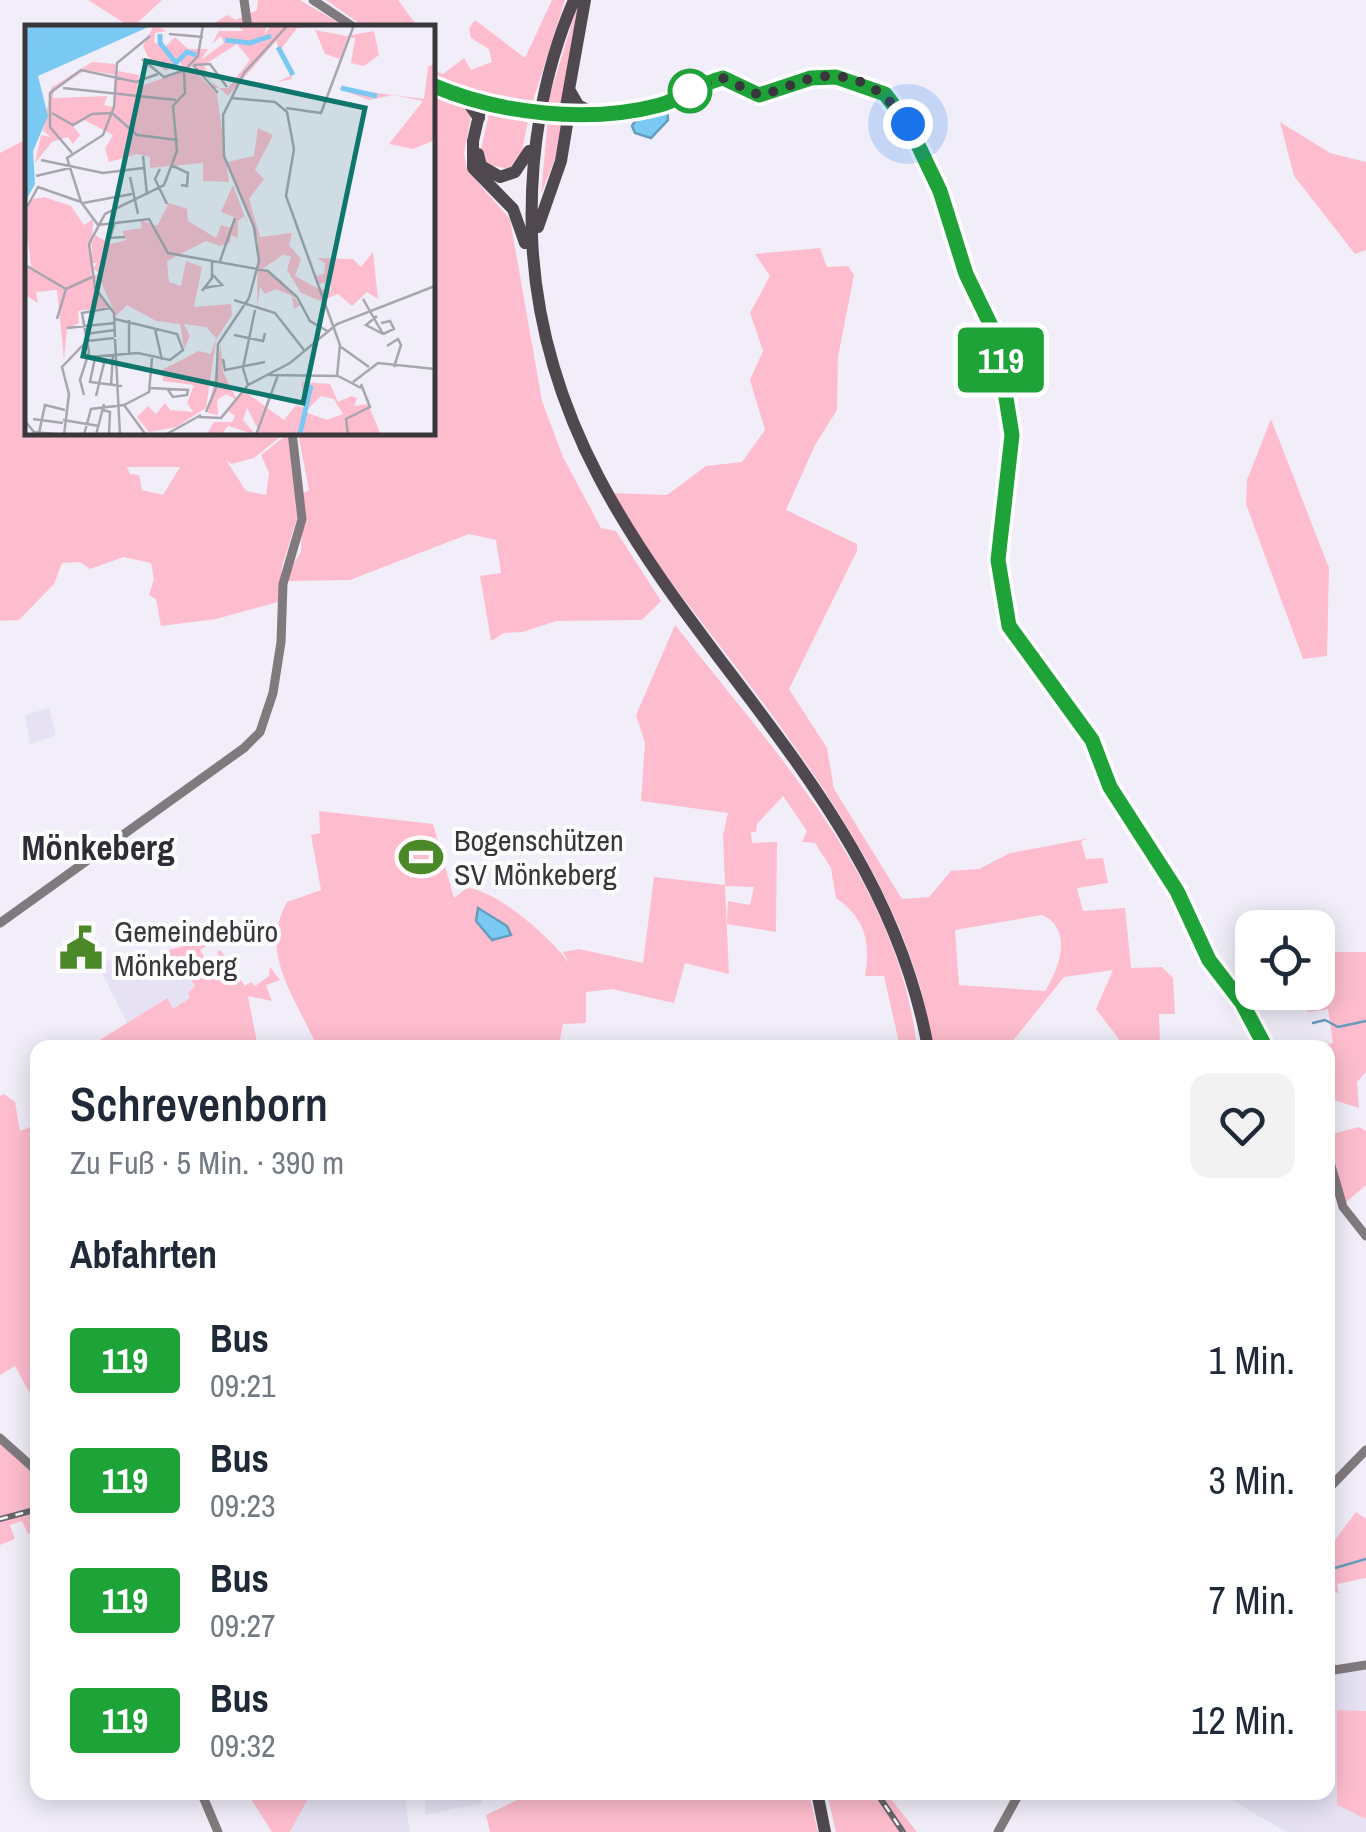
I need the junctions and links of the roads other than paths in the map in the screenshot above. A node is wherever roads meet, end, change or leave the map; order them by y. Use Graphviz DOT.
graph roads {
  1 [pos="244,0"];
  2 [pos="313,0"];
  3 [pos="571,0"];
  4 [pos="584,0"];
  5 [pos="248,25"];
  6 [pos="350,25"];
  7 [pos="435,86"];
  8 [pos="570,88"];
  9 [pos="464,97"];
  10 [pos="485,102"];
  11 [pos="562,112"];
  12 [pos="592,112"];
  13 [pos="478,118"];
  14 [pos="529,151"];
  15 [pos="529,249"];
  16 [pos="292,435"];
  17 [pos="689,625"];
  18 [pos="0,923"];
  19 [pos="918,1040"];
  20 [pos="926,1040"];
  21 [pos="1262,1040"];
  22 [pos="1335,1179"];
  23 [pos="1366,1236"];
  24 [pos="0,1438"];
  25 [pos="1366,1450"];
  26 [pos="30,1466"];
  27 [pos="1335,1482"];
  28 [pos="1366,1664"];
  29 [pos="1335,1670"];
  30 [pos="204,1800"];
  31 [pos="819,1800"];
  32 [pos="826,1800"];
  33 [pos="1016,1800"];
  34 [pos="218,1832"];
  35 [pos="825,1832"];
  36 [pos="833,1832"];
  37 [pos="998,1832"];
  1 -- 5 [label="street"];
  2 -- 6 [label="street"];
  3 -- 14 [label="highway"];
  3 -- 15 [label="highway"];
  4 -- 8 [label="highway"];
  7 -- 9 [label="street"];
  8 -- 11 [label="highway"];
  8 -- 12 [label="highway"];
  9 -- 10 [label="street"];
  9 -- 13 [label="highway"];
  10 -- 11 [label="street"];
  10 -- 13 [label="highway"];
  10 -- 14 [label="highway"];
  11 -- 12 [label="street"];
  11 -- 15 [label="highway"];
  12 -- 21 [label="street"];
  13 -- 15 [label="highway"];
  14 -- 15 [label="highway"];
  15 -- 17 [label="highway"];
  16 -- 18 [label="street"];
  17 -- 19 [label="highway"];
  17 -- 20 [label="highway"];
  22 -- 23 [label="street"];
  24 -- 26 [label="street"];
  25 -- 27 [label="street"];
  28 -- 29 [label="street"];
  30 -- 34 [label="street"];
  31 -- 35 [label="highway"];
  32 -- 36 [label="highway"];
  33 -- 37 [label="street"];
}
